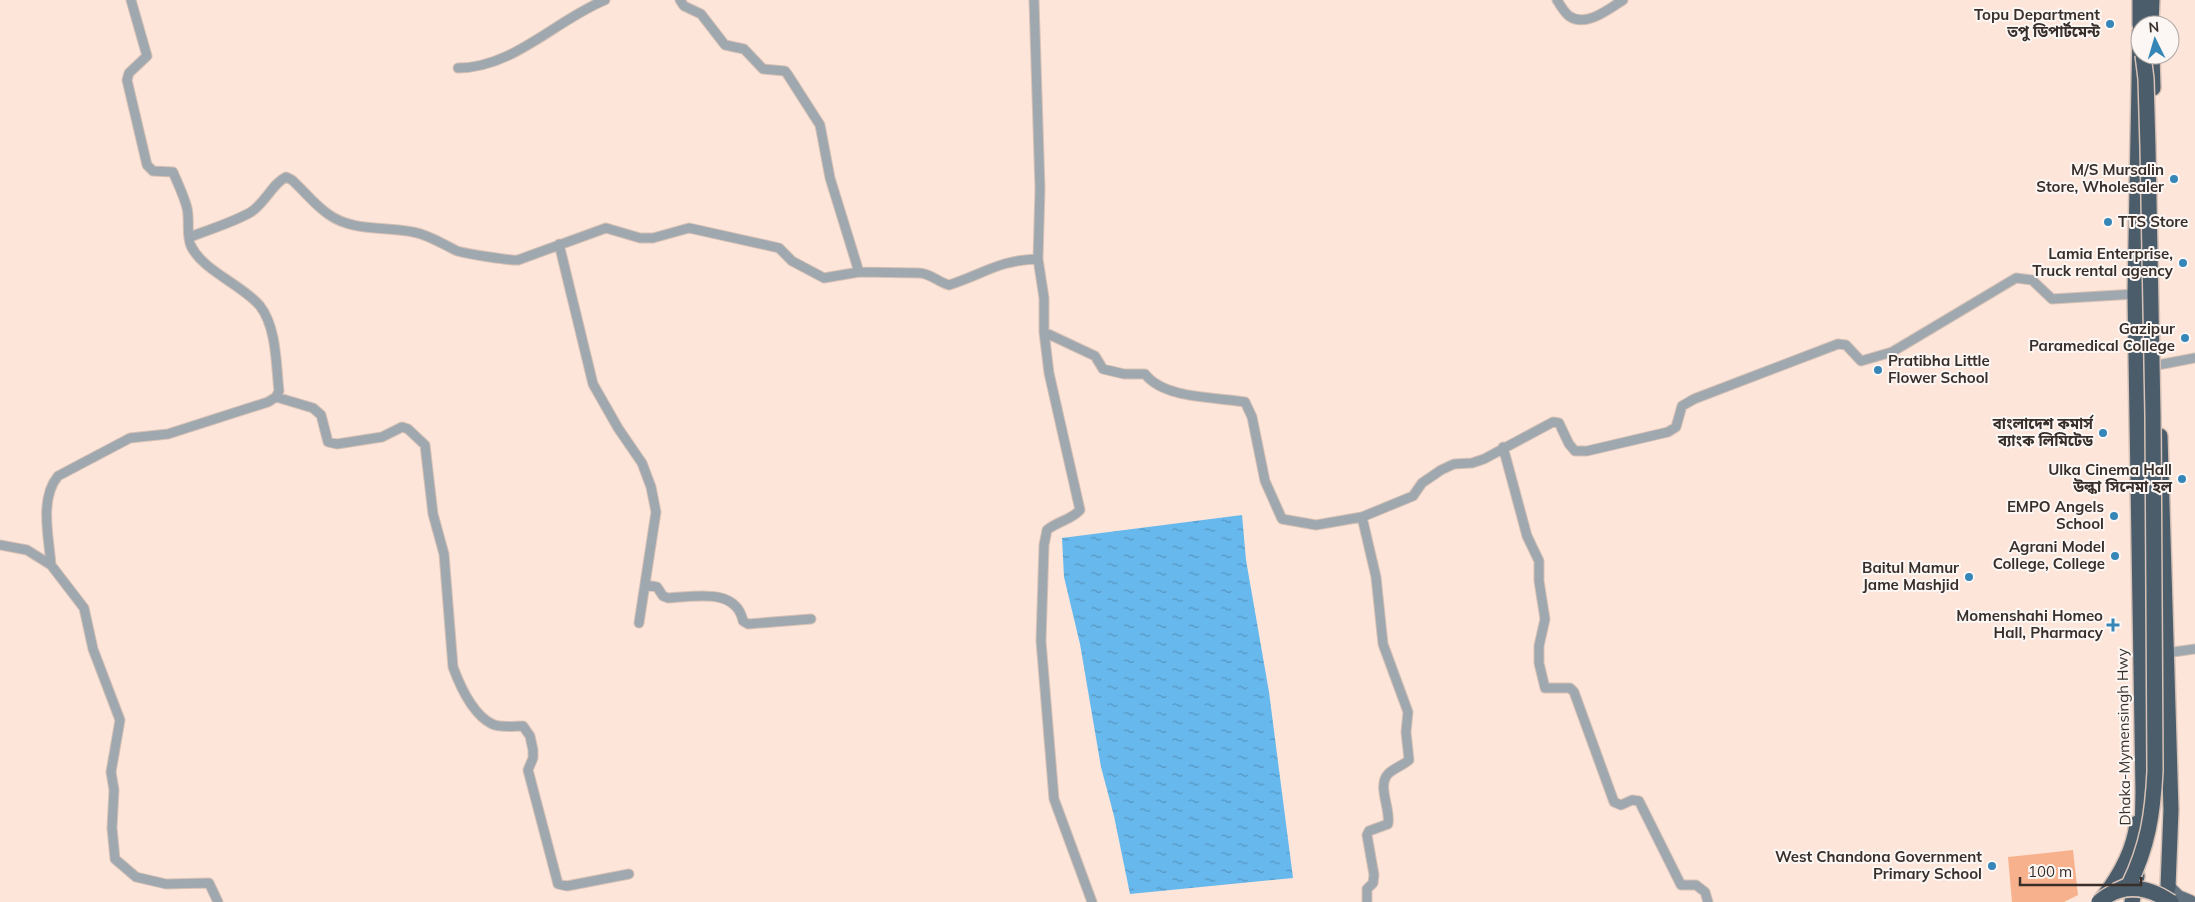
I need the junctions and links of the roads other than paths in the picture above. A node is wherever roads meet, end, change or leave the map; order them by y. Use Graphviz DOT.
graph roads {
  1 [pos="131,0"];
  2 [pos="605,0"];
  3 [pos="680,0"];
  4 [pos="1034,0"];
  5 [pos="1556,0"];
  6 [pos="1623,0"];
  7 [pos="2140,0"];
  8 [pos="2152,0"];
  9 [pos="2140,15"];
  10 [pos="2151,15"];
  11 [pos="2140,65"];
  12 [pos="2144,65"];
  13 [pos="2152,65"];
  14 [pos="458,68"];
  15 [pos="190,237"];
  16 [pos="559,244"];
  17 [pos="1038,259"];
  18 [pos="859,272"];
  19 [pos="2135,294"];
  20 [pos="1044,332"];
  21 [pos="2195,358"];
  22 [pos="2158,365"];
  23 [pos="276,397"];
  24 [pos="1503,447"];
  25 [pos="1362,517"];
  26 [pos="0,545"];
  27 [pos="51,565"];
  28 [pos="646,585"];
  29 [pos="812,619"];
  30 [pos="639,623"];
  31 [pos="2195,649"];
  32 [pos="2166,652"];
  33 [pos="2143,792"];
  34 [pos="629,874"];
  35 [pos="2116,890"];
  36 [pos="2170,894"];
  37 [pos="218,902"];
  38 [pos="1092,902"];
  39 [pos="1367,902"];
  40 [pos="1708,902"];
  41 [pos="2099,902"];
  42 [pos="2132,902"];
  43 [pos="2165,902"];
  44 [pos="2190,902"];
  1 -- 15 [label="street"];
  2 -- 14 [label="street"];
  3 -- 18 [label="street"];
  4 -- 17 [label="street"];
  5 -- 6 [label="street"];
  7 -- 9 [label="highway"];
  8 -- 10 [label="highway"];
  11 -- 19 [label="highway, Dhaka-Mymensingh Hwy"];
  12 -- 35 [label="highway, bridge"];
  13 -- 22 [label="highway"];
  15 -- 16 [label="street"];
  15 -- 23 [label="street"];
  16 -- 18 [label="street"];
  16 -- 28 [label="street"];
  17 -- 18 [label="street"];
  17 -- 20 [label="street"];
  19 -- 24 [label="street"];
  19 -- 33 [label="highway, Dhaka-Mymensingh Hwy"];
  20 -- 25 [label="street"];
  20 -- 38 [label="street"];
  21 -- 22 [label="street"];
  22 -- 32 [label="highway"];
  23 -- 27 [label="street"];
  23 -- 34 [label="street"];
  24 -- 25 [label="street"];
  24 -- 40 [label="street"];
  25 -- 39 [label="street"];
  26 -- 27 [label="street"];
  27 -- 37 [label="street"];
  28 -- 29 [label="street"];
  28 -- 30 [label="street"];
  31 -- 32 [label="street"];
  32 -- 36 [label="highway"];
  33 -- 41 [label="highway"];
  33 -- 42 [label="highway, Dhaka-Mymensingh Hwy"];
  35 -- 36 [label="highway, bridge"];
  35 -- 41 [label="highway, bridge"];
  36 -- 43 [label="highway"];
  36 -- 44 [label="main road"];
}
